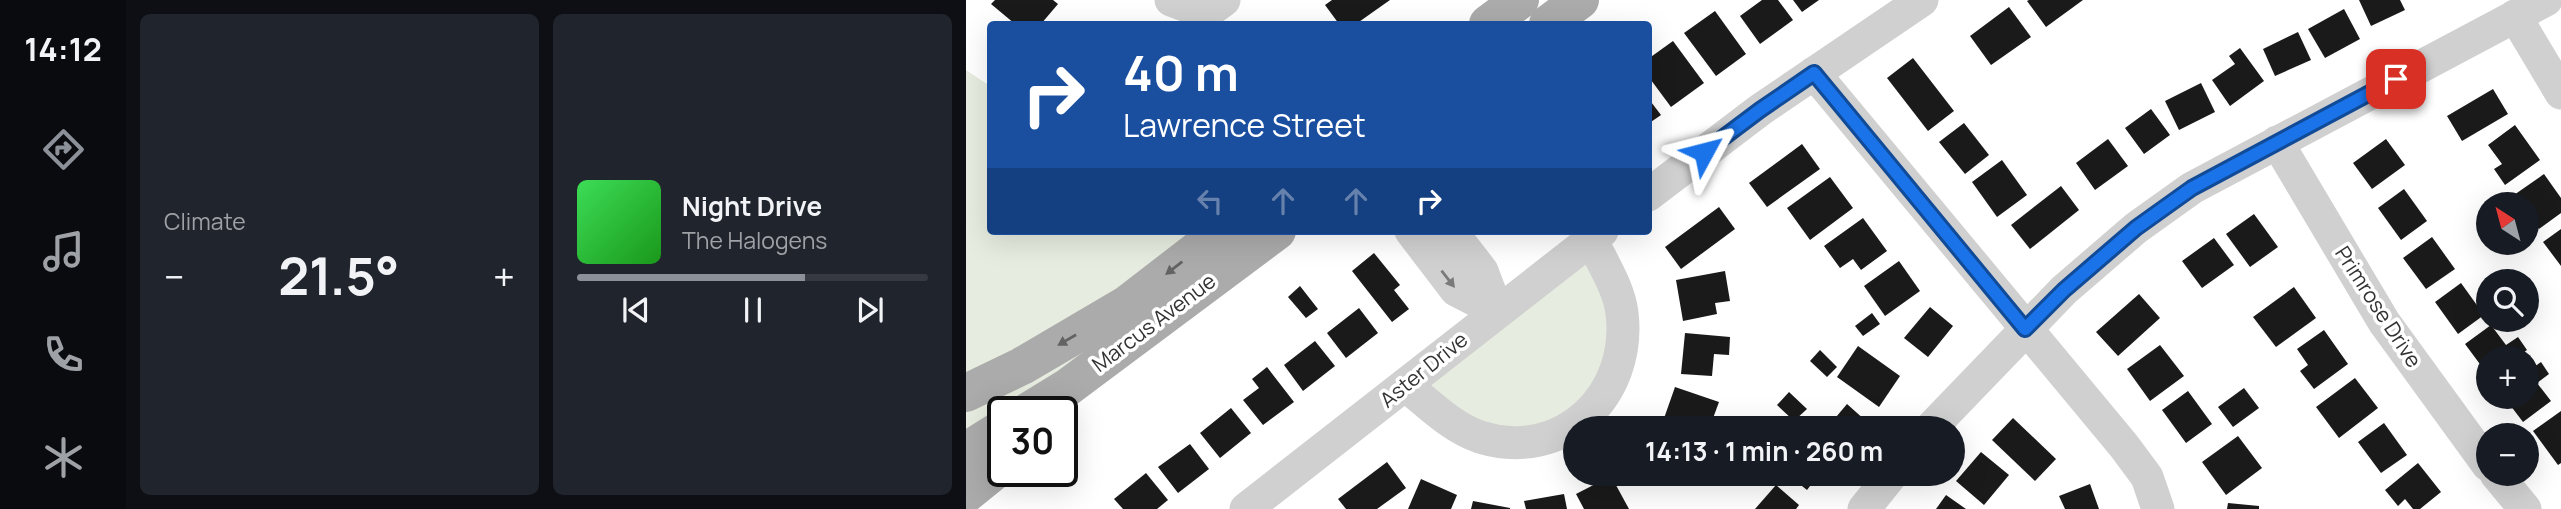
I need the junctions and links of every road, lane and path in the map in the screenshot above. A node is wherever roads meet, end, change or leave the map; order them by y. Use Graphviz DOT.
graph roads {
  1 [pos="1171,0"];
  2 [pos="1224,0"];
  3 [pos="1520,0"];
  4 [pos="1580,0"];
  5 [pos="1922,0"];
  6 [pos="2546,0"];
  7 [pos="2515,16"];
  8 [pos="1492,21"];
  9 [pos="1552,21"];
  10 [pos="1814,73"];
  11 [pos="2561,93"];
  12 [pos="2277,142"];
  13 [pos="1652,192"];
  14 [pos="1217,235"];
  15 [pos="1272,235"];
  16 [pos="1280,235"];
  17 [pos="1414,235"];
  18 [pos="1454,235"];
  19 [pos="1596,235"];
  20 [pos="1497,311"];
  21 [pos="2025,329"];
  22 [pos="1405,385"];
  23 [pos="966,393"];
  24 [pos="1054,396"];
  25 [pos="1078,402"];
  26 [pos="1942,416"];
  27 [pos="987,438"];
  28 [pos="2476,448"];
  29 [pos="966,452"];
  30 [pos="987,477"];
  31 [pos="1882,486"];
  32 [pos="2506,486"];
  33 [pos="966,494"];
  34 [pos="1247,509"];
  35 [pos="1864,509"];
  36 [pos="2158,509"];
  37 [pos="2525,509"];
  1 -- 2 [label="street"];
  3 -- 8 [label="main road"];
  4 -- 9 [label="main road"];
  5 -- 10 [label="street"];
  6 -- 7 [label="street"];
  7 -- 11 [label="street"];
  7 -- 12 [label="street"];
  10 -- 13 [label="street"];
  10 -- 21 [label="street"];
  12 -- 21 [label="street"];
  12 -- 28 [label="street, Primrose Drive"];
  14 -- 23 [label="main road, Marcus Avenue, one-way"];
  15 -- 24 [label="main road, Marcus Avenue"];
  16 -- 25 [label="main road"];
  17 -- 20 [label="street, one-way"];
  18 -- 20 [label="street"];
  19 -- 20 [label="street, Aster Drive"];
  19 -- 22 [label="street"];
  20 -- 22 [label="street, Aster Drive"];
  21 -- 26 [label="street"];
  21 -- 36 [label="street"];
  22 -- 34 [label="street, Aster Drive"];
  27 -- 29 [label="main road"];
  30 -- 33 [label="main road"];
  31 -- 35 [label="street"];
  32 -- 37 [label="street"];
}
